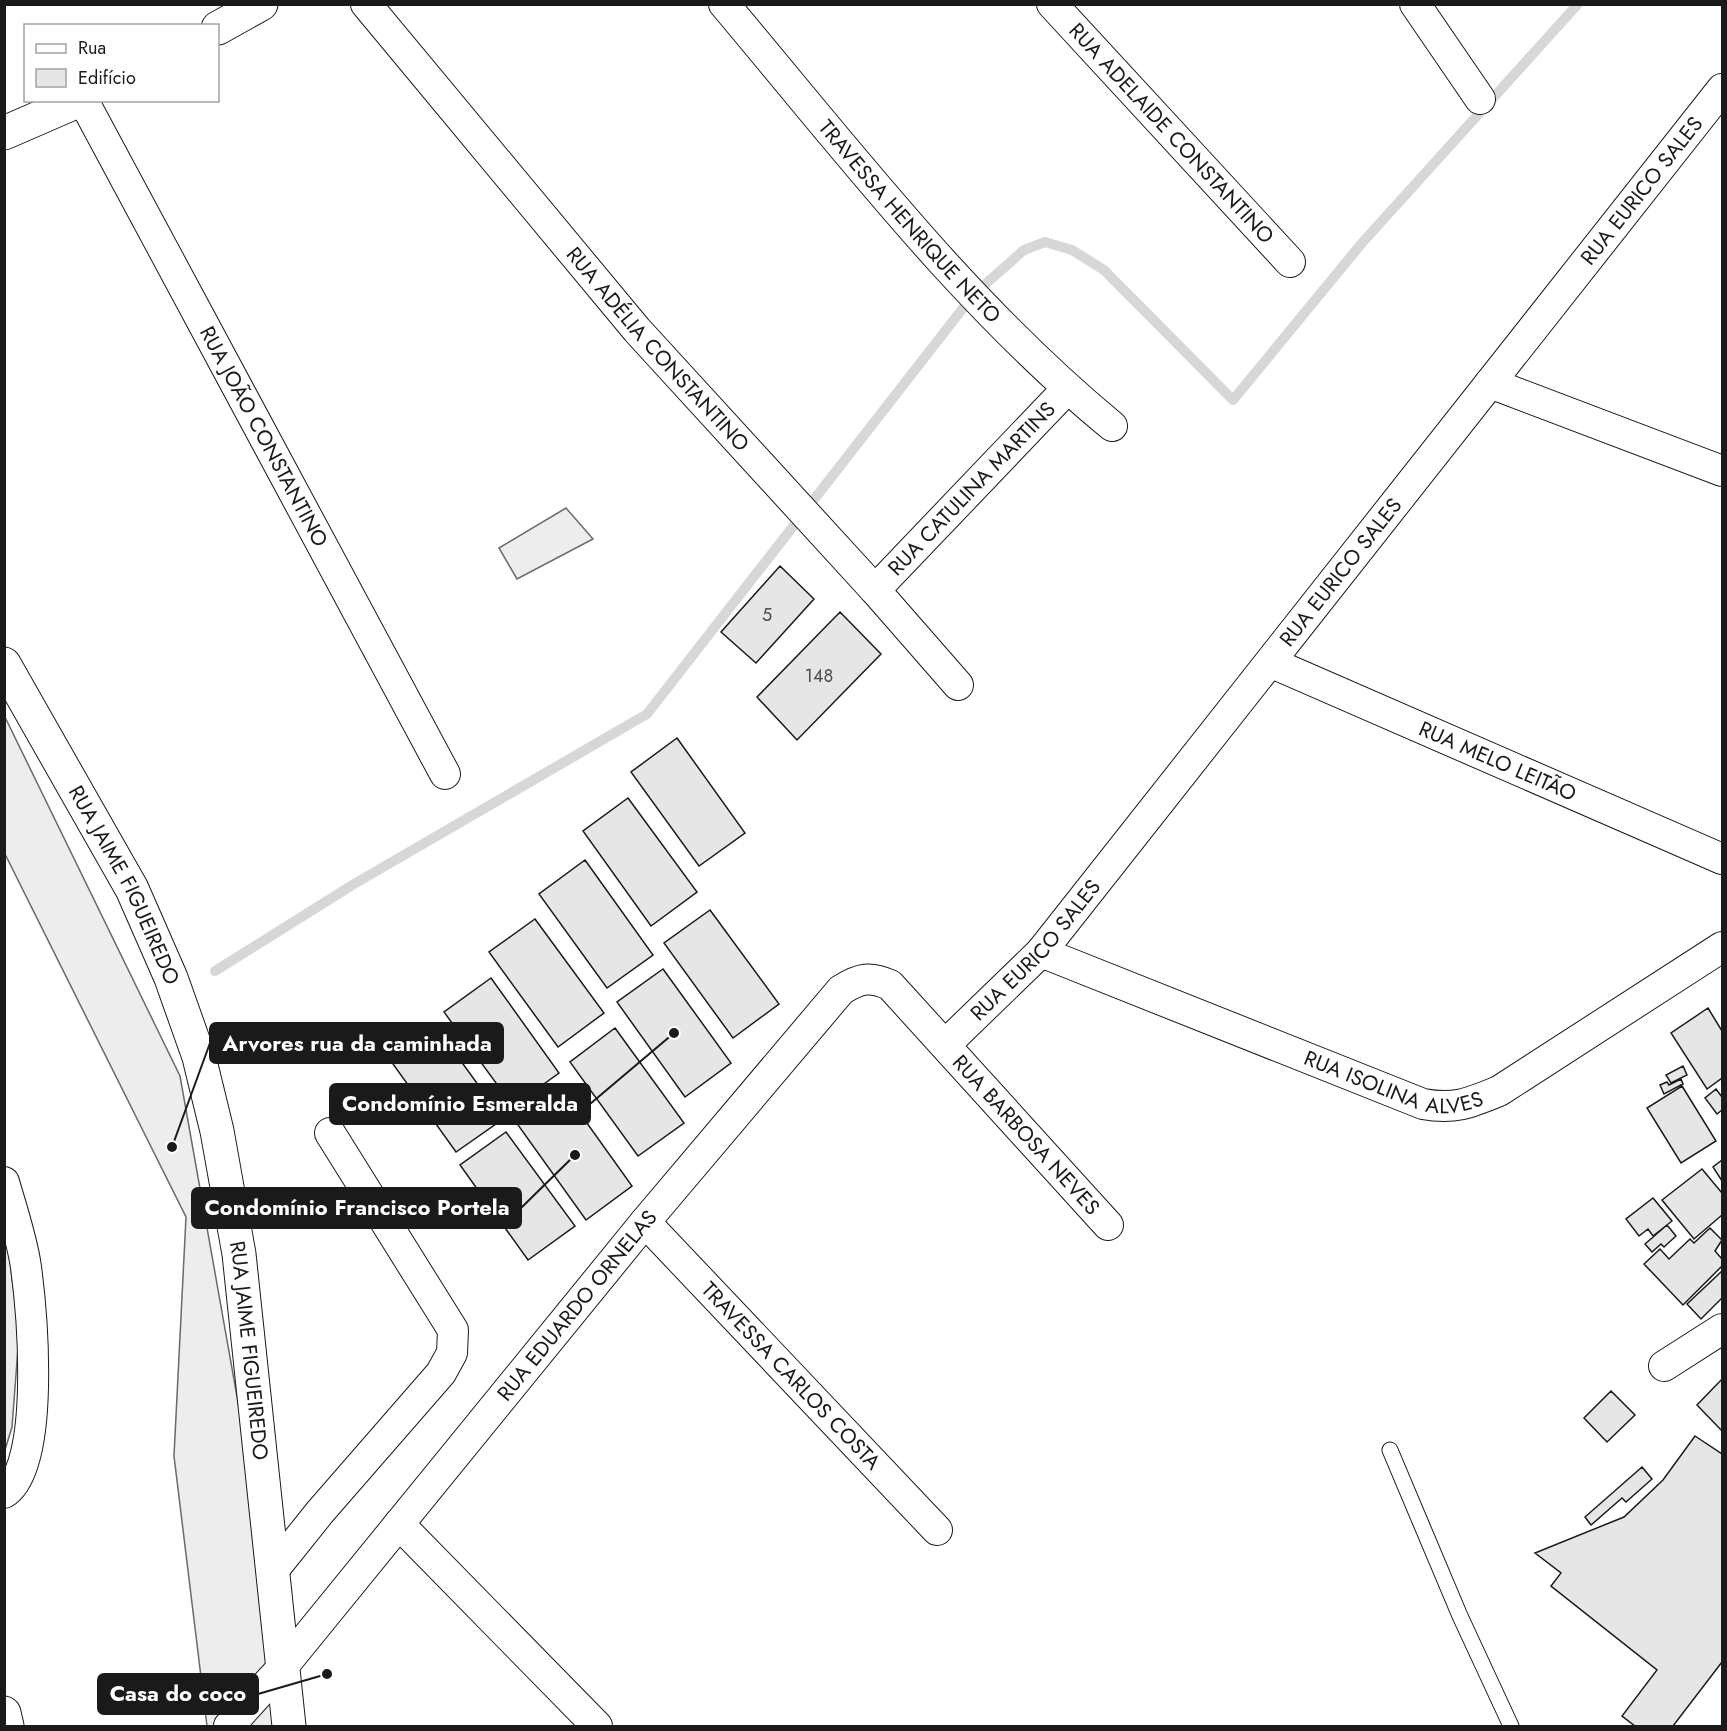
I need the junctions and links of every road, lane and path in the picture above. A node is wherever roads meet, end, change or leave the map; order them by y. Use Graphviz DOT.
graph roads {
  1 [pos="261,4"];
  2 [pos="366,4"];
  3 [pos="724,4"];
  4 [pos="1052,4"];
  5 [pos="1415,4"];
  6 [pos="219,27"];
  7 [pos="1480,99"];
  8 [pos="1718,101"];
  9 [pos="76,102"];
  10 [pos="82,102"];
  11 [pos="4,133"];
  12 [pos="1290,262"];
  13 [pos="1490,384"];
  14 [pos="1067,389"];
  15 [pos="1112,426"];
  16 [pos="1722,471"];
  17 [pos="875,590"];
  18 [pos="1272,663"];
  19 [pos="4,664"];
  20 [pos="958,686"];
  21 [pos="445,774"];
  22 [pos="1722,859"];
  23 [pos="1722,947"];
  24 [pos="1041,952"];
  25 [pos="946,1044"];
  26 [pos="330,1133"];
  27 [pos="4,1182"];
  28 [pos="645,1222"];
  29 [pos="1108,1225"];
  30 [pos="1722,1329"];
  31 [pos="1664,1366"];
  32 [pos="1390,1450"];
  33 [pos="4,1493"];
  34 [pos="399,1524"];
  35 [pos="937,1530"];
  36 [pos="272,1572"];
  37 [pos="281,1669"];
  38 [pos="4,1713"];
  39 [pos="7,1726"];
  40 [pos="229,1726"];
  41 [pos="289,1726"];
  42 [pos="597,1726"];
  43 [pos="1511,1726"];
  1 -- 6 [label="main road"];
  2 -- 17 [label="street, RUA ADÉLIA CONSTANTINO"];
  3 -- 14 [label="street, TRAVESSA HENRIQUE NETO"];
  4 -- 12 [label="street, RUA ADELAIDE CONSTANTINO"];
  5 -- 7 [label="street"];
  8 -- 13 [label="street, RUA EURICO SALES"];
  9 -- 11 [label="main road"];
  10 -- 21 [label="street, RUA JOÃO CONSTANTINO"];
  13 -- 16 [label="street"];
  13 -- 18 [label="street, RUA EURICO SALES"];
  14 -- 15 [label="street, TRAVESSA HENRIQUE NETO"];
  14 -- 17 [label="street, RUA CATULINA MARTINS"];
  17 -- 20 [label="street, RUA ADÉLIA CONSTANTINO"];
  18 -- 22 [label="street, RUA MELO LEITÃO"];
  18 -- 24 [label="street, RUA EURICO SALES"];
  19 -- 36 [label="main road, RUA JAIME FIGUEIREDO"];
  23 -- 24 [label="street, RUA ISOLINA ALVES"];
  24 -- 25 [label="street, RUA EURICO SALES"];
  25 -- 28 [label="street, RUA EDUARDO ORNELAS"];
  25 -- 29 [label="street, RUA BARBOSA NEVES"];
  26 -- 36 [label="street"];
  27 -- 33 [label="street"];
  28 -- 34 [label="street, RUA EDUARDO ORNELAS"];
  28 -- 35 [label="street, TRAVESSA CARLOS COSTA"];
  30 -- 31 [label="street"];
  32 -- 43 [label="lane"];
  34 -- 37 [label="street, RUA EDUARDO ORNELAS"];
  34 -- 42 [label="street"];
  36 -- 37 [label="main road, RUA JAIME FIGUEIREDO"];
  37 -- 40 [label="street, RUA EDUARDO ORNELAS"];
  37 -- 41 [label="main road, RUA JAIME FIGUEIREDO"];
  38 -- 39 [label="main road"];
}
